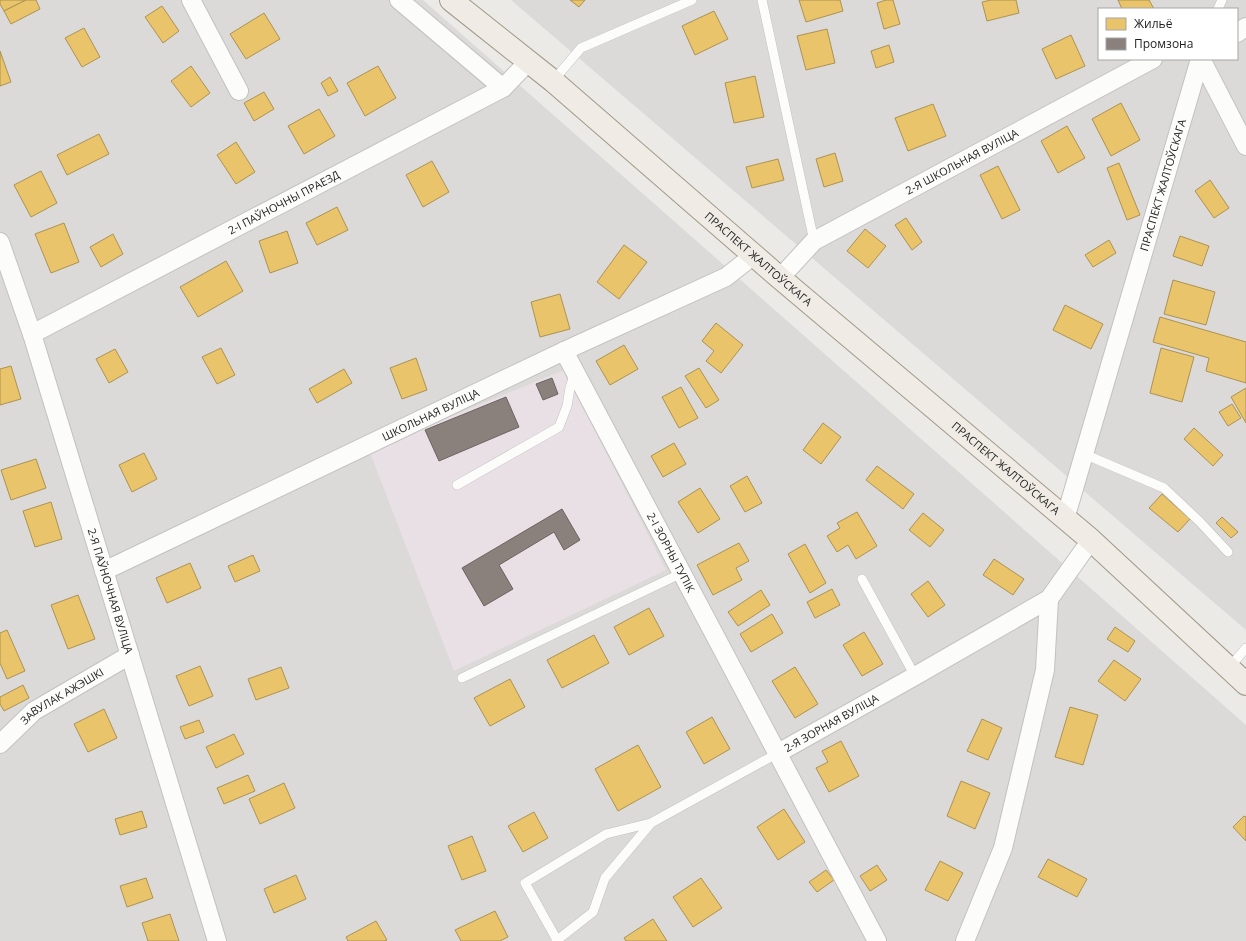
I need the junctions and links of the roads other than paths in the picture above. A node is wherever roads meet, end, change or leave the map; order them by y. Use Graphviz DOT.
graph roads {
  1 [pos="399,0"];
  2 [pos="451,0"];
  3 [pos="692,0"];
  4 [pos="762,0"];
  5 [pos="192,1"];
  6 [pos="1152,60"];
  7 [pos="1200,60"];
  8 [pos="1201,60"];
  9 [pos="528,62"];
  10 [pos="553,81"];
  11 [pos="503,88"];
  12 [pos="239,91"];
  13 [pos="1246,146"];
  14 [pos="814,241"];
  15 [pos="0,242"];
  16 [pos="754,255"];
  17 [pos="780,278"];
  18 [pos="32,334"];
  19 [pos="564,351"];
  20 [pos="575,372"];
  21 [pos="1084,454"];
  22 [pos="457,485"];
  23 [pos="1066,519"];
  24 [pos="1091,540"];
  25 [pos="1228,552"];
  26 [pos="104,571"];
  27 [pos="682,573"];
  28 [pos="862,579"];
  29 [pos="1049,599"];
  30 [pos="1246,648"];
  31 [pos="130,655"];
  32 [pos="1229,668"];
  33 [pos="916,676"];
  34 [pos="462,678"];
  35 [pos="1246,684"];
  36 [pos="0,744"];
  37 [pos="778,754"];
  38 [pos="651,823"];
  39 [pos="557,940"];
  40 [pos="217,941"];
  41 [pos="877,941"];
  42 [pos="965,941"];
  1 -- 11 [label="street"];
  2 -- 9 [label="main road, ПРАСПЕКТ ЖАЛТОЎСКАГА"];
  3 -- 10 [label="lane"];
  4 -- 14 [label="lane"];
  5 -- 12 [label="street"];
  6 -- 14 [label="street, 2-Я ШКОЛЬНАЯ ВУЛІЦА"];
  7 -- 21 [label="street, ПРАСПЕКТ ЖАЛТОЎСКАГА"];
  8 -- 13 [label="street"];
  9 -- 10 [label="main road, ПРАСПЕКТ ЖАЛТОЎСКАГА"];
  9 -- 11 [label="street, 2-І ПАЎНОЧНЫ ПРАЕЗД"];
  10 -- 16 [label="main road, ПРАСПЕКТ ЖАЛТОЎСКАГА"];
  11 -- 18 [label="street, 2-І ПАЎНОЧНЫ ПРАЕЗД"];
  14 -- 17 [label="street, 2-Я ШКОЛЬНАЯ ВУЛІЦА"];
  15 -- 18 [label="street, 2-Я ПАЎНОЧНАЯ ВУЛІЦА"];
  16 -- 17 [label="main road, ПРАСПЕКТ ЖАЛТОЎСКАГА"];
  16 -- 19 [label="street, ШКОЛЬНАЯ ВУЛІЦА"];
  17 -- 23 [label="main road, ПРАСПЕКТ ЖАЛТОЎСКАГА"];
  18 -- 26 [label="street, 2-Я ПАЎНОЧНАЯ ВУЛІЦА"];
  19 -- 20 [label="street, 2-І ЗОРНЫ ТУПІК"];
  19 -- 26 [label="street, ШКОЛЬНАЯ ВУЛІЦА"];
  20 -- 22 [label="lane"];
  20 -- 27 [label="street, 2-І ЗОРНЫ ТУПІК"];
  21 -- 23 [label="street, ПРАСПЕКТ ЖАЛТОЎСКАГА"];
  21 -- 25 [label="lane"];
  23 -- 24 [label="main road, ПРАСПЕКТ ЖАЛТОЎСКАГА"];
  24 -- 29 [label="street, 2-Я ЗОРНАЯ ВУЛІЦА"];
  24 -- 32 [label="main road, ПРАСПЕКТ ЖАЛТОЎСКАГА"];
  26 -- 31 [label="street, 2-Я ПАЎНОЧНАЯ ВУЛІЦА"];
  27 -- 34 [label="lane"];
  27 -- 37 [label="street, 2-І ЗОРНЫ ТУПІК"];
  28 -- 33 [label="lane"];
  29 -- 33 [label="street, 2-Я ЗОРНАЯ ВУЛІЦА"];
  29 -- 42 [label="street"];
  30 -- 32 [label="lane"];
  31 -- 36 [label="street, ЗАВУЛАК АЖЭШКІ"];
  31 -- 40 [label="street, 2-Я ПАЎНОЧНАЯ ВУЛІЦА"];
  32 -- 35 [label="main road, ПРАСПЕКТ ЖАЛТОЎСКАГА"];
  33 -- 37 [label="street, 2-Я ЗОРНАЯ ВУЛІЦА"];
  37 -- 38 [label="lane"];
  37 -- 41 [label="street, 2-Я ЗОРНАЯ ВУЛІЦА"];
  38 -- 39 [label="lane"];
  38 -- 39 [label="lane"];
}
